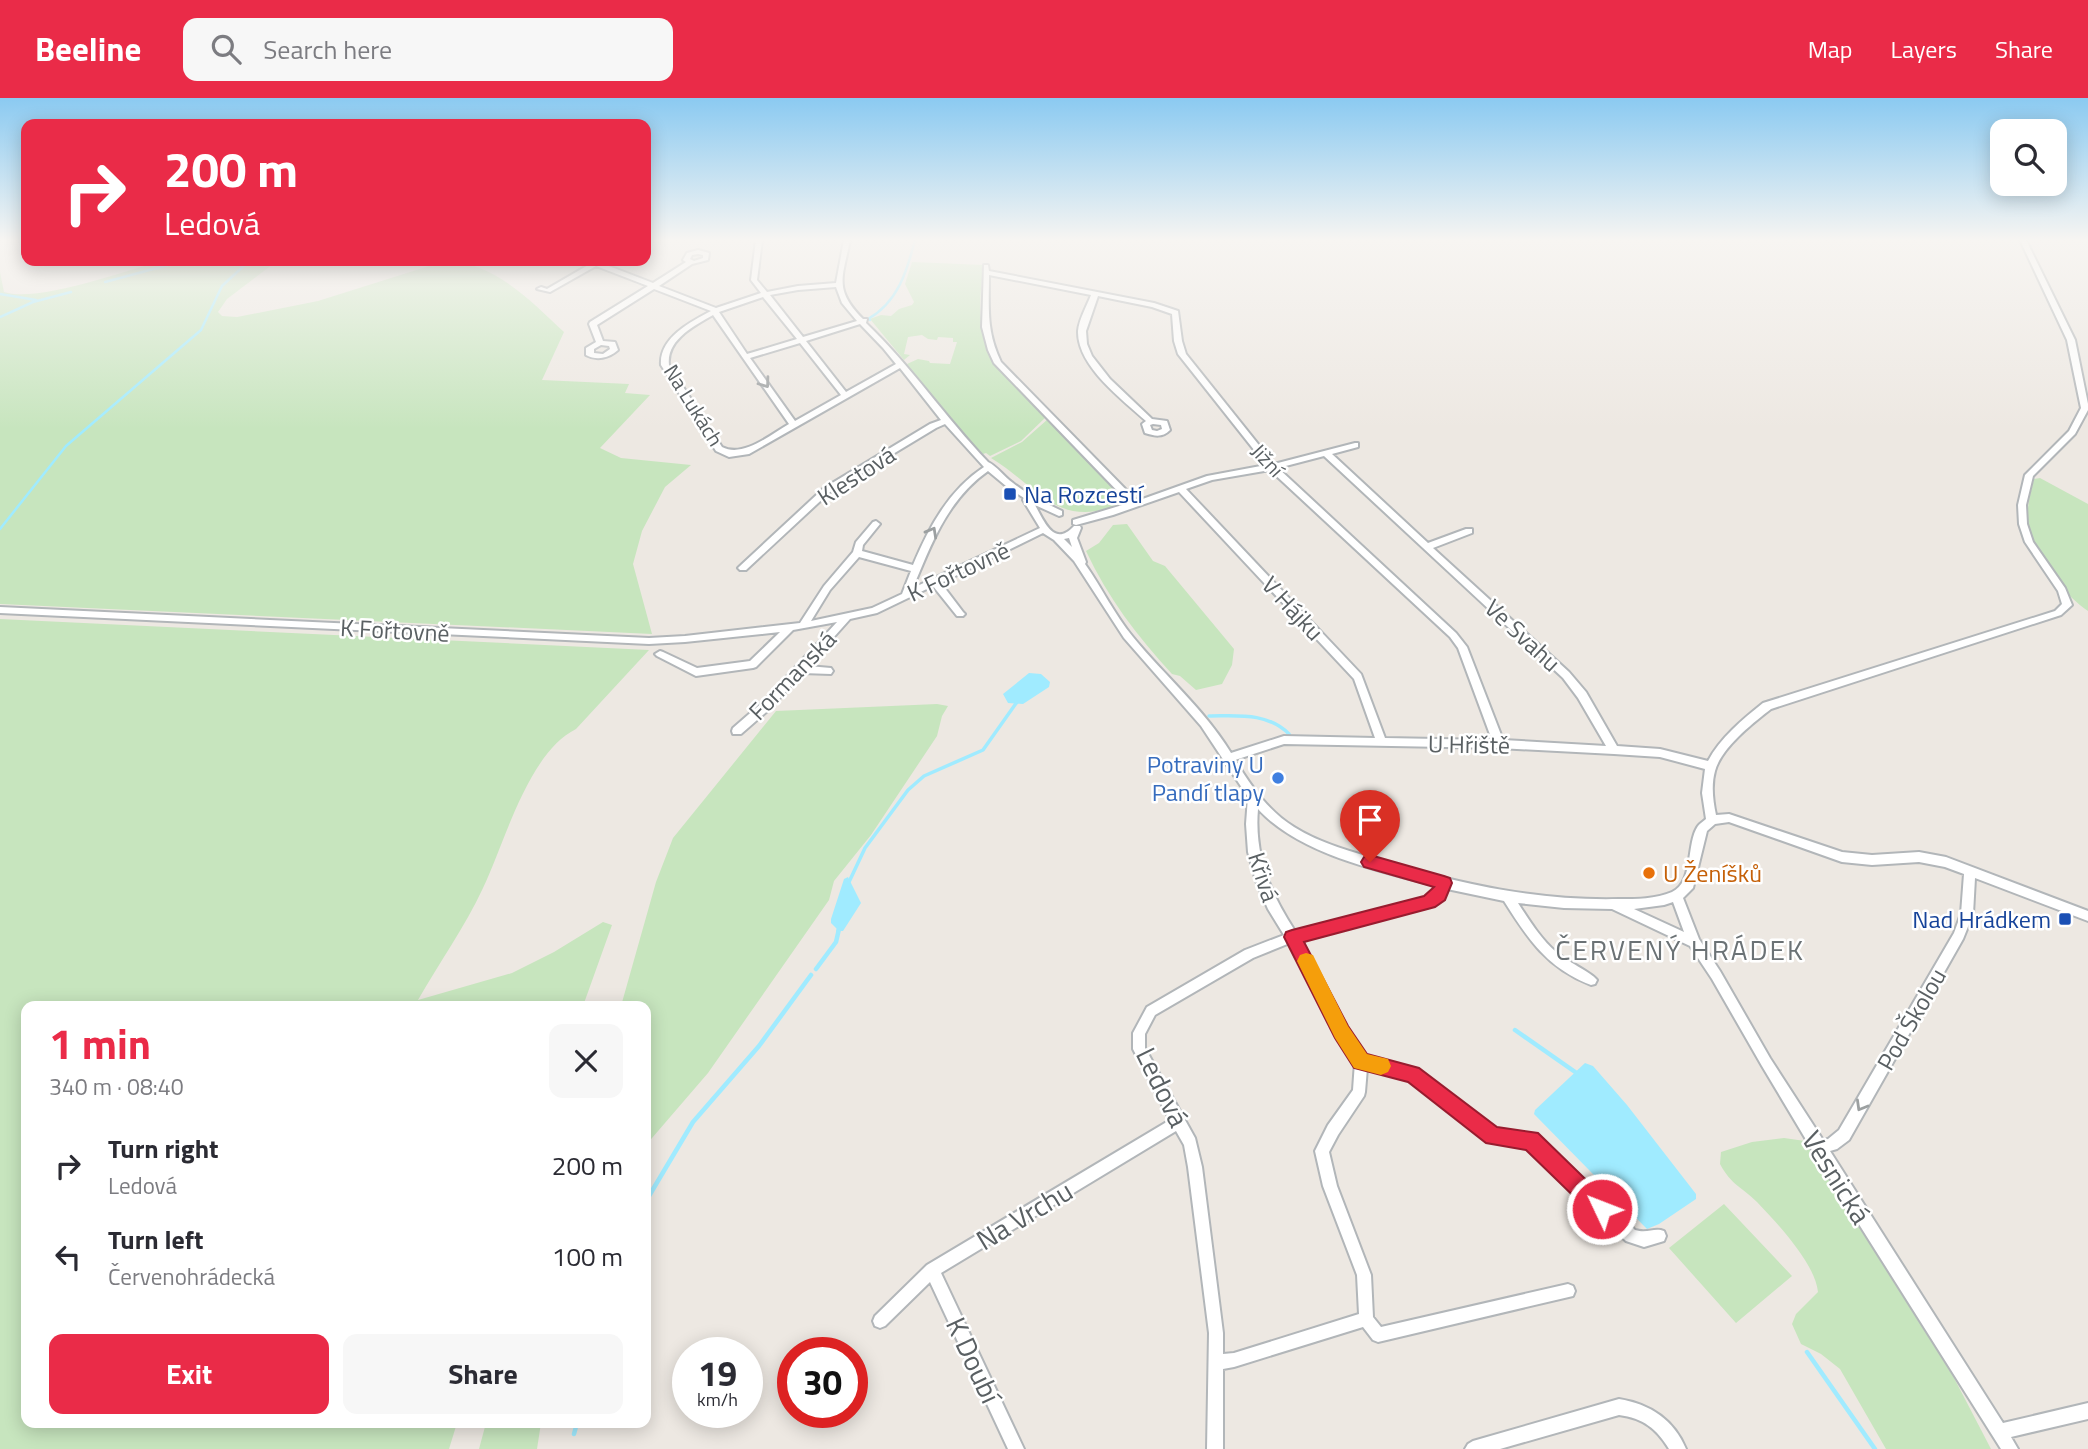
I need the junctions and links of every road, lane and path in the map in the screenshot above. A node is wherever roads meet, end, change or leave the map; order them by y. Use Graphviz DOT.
graph roads {
  1 [pos="625,303"];
  2 [pos="697,303"];
  3 [pos="738,303"];
  4 [pos="771,303"];
  5 [pos="846,303"];
  6 [pos="983,303"];
  7 [pos="1092,303"];
  8 [pos="1144,303"];
  9 [pos="2053,303"];
  10 [pos="715,310"];
  11 [pos="864,321"];
  12 [pos="802,341"];
  13 [pos="600,343"];
  14 [pos="746,357"];
  15 [pos="901,364"];
  16 [pos="844,394"];
  17 [pos="1150,421"];
  18 [pos="946,422"];
  19 [pos="794,425"];
  20 [pos="1354,445"];
  21 [pos="1326,453"];
  22 [pos="990,466"];
  23 [pos="1272,467"];
  24 [pos="1180,488"];
  25 [pos="1021,493"];
  26 [pos="1135,504"];
  27 [pos="1059,513"];
  28 [pos="1076,522"];
  29 [pos="876,524"];
  30 [pos="1043,526"];
  31 [pos="1469,531"];
  32 [pos="1073,532"];
  33 [pos="1057,537"];
  34 [pos="1427,547"];
  35 [pos="857,553"];
  36 [pos="1083,567"];
  37 [pos="743,568"];
  38 [pos="916,569"];
  39 [pos="935,582"];
  40 [pos="906,595"];
  41 [pos="0,610"];
  42 [pos="960,614"];
  43 [pos="846,618"];
  44 [pos="803,626"];
  45 [pos="790,628"];
  46 [pos="660,654"];
  47 [pos="800,669"];
  48 [pos="828,671"];
  49 [pos="737,732"];
  50 [pos="1382,743"];
  51 [pos="1499,744"];
  52 [pos="1614,750"];
  53 [pos="1228,758"];
  54 [pos="1711,766"];
  55 [pos="1253,797"];
  56 [pos="1712,820"];
  57 [pos="1970,870"];
  58 [pos="1444,883"];
  59 [pos="1508,897"];
  60 [pos="1676,898"];
  61 [pos="1611,904"];
  62 [pos="2088,916"];
  63 [pos="1292,937"];
  64 [pos="1694,942"];
  65 [pos="1591,980"];
  66 [pos="1361,1061"];
  67 [pos="1179,1122"];
  68 [pos="1819,1148"];
  69 [pos="1659,1236"];
  70 [pos="932,1270"];
  71 [pos="1568,1291"];
  72 [pos="1367,1319"];
  73 [pos="880,1321"];
  74 [pos="1217,1362"];
  75 [pos="2088,1411"];
  76 [pos="1998,1432"];
  77 [pos="1016,1449"];
  78 [pos="1215,1449"];
  79 [pos="1473,1449"];
  80 [pos="1678,1449"];
  81 [pos="2010,1449"];
  1 -- 13 [label="street"];
  2 -- 10 [label="street"];
  3 -- 10 [label="street, Na Lukách"];
  4 -- 12 [label="street"];
  5 -- 11 [label="street"];
  6 -- 26 [label="street, Jižní"];
  7 -- 17 [label="street"];
  8 -- 23 [label="street, Jižní"];
  9 -- 54 [label="street"];
  10 -- 14 [label="street"];
  10 -- 19 [label="street, Na Lukách"];
  11 -- 12 [label="street"];
  11 -- 15 [label="street"];
  12 -- 14 [label="street"];
  12 -- 16 [label="street"];
  14 -- 19 [label="street, one-way"];
  15 -- 16 [label="street, Na Lukách"];
  15 -- 18 [label="street"];
  16 -- 19 [label="street, Na Lukách"];
  18 -- 22 [label="street"];
  18 -- 37 [label="street, Klestová"];
  20 -- 21 [label="street"];
  21 -- 23 [label="street"];
  21 -- 34 [label="street, Ve Svahu"];
  22 -- 25 [label="street"];
  38 -- 22 [label="street, one-way"];
  23 -- 24 [label="street"];
  23 -- 51 [label="street, Jižní"];
  24 -- 26 [label="street"];
  24 -- 50 [label="street, V Hájku"];
  25 -- 27 [label="street"];
  25 -- 30 [label="street"];
  26 -- 28 [label="street"];
  27 -- 28 [label="street"];
  27 -- 30 [label="street"];
  28 -- 32 [label="street"];
  29 -- 35 [label="street"];
  30 -- 33 [label="street"];
  30 -- 39 [label="street, K Fořtovně"];
  31 -- 34 [label="street"];
  32 -- 33 [label="street"];
  32 -- 36 [label="street"];
  33 -- 36 [label="street"];
  34 -- 52 [label="street, Ve Svahu"];
  35 -- 38 [label="street"];
  35 -- 44 [label="street"];
  36 -- 53 [label="street"];
  38 -- 40 [label="street"];
  39 -- 40 [label="street, K Fořtovně"];
  39 -- 42 [label="street"];
  40 -- 43 [label="street, K Fořtovně"];
  41 -- 45 [label="street, K Fořtovně"];
  43 -- 44 [label="street, K Fořtovně"];
  43 -- 47 [label="street, Formanská"];
  44 -- 45 [label="street, K Fořtovně"];
  45 -- 46 [label="street"];
  47 -- 48 [label="street"];
  47 -- 49 [label="street, Formanská"];
  50 -- 51 [label="street, U Hřiště"];
  50 -- 53 [label="street, U Hřiště"];
  51 -- 52 [label="street, U Hřiště"];
  52 -- 54 [label="street, U Hřiště"];
  53 -- 55 [label="street"];
  54 -- 56 [label="street"];
  55 -- 58 [label="street"];
  55 -- 63 [label="street, Křivá"];
  56 -- 57 [label="street"];
  56 -- 60 [label="street"];
  57 -- 62 [label="street"];
  57 -- 68 [label="street, Pod Školou, one-way"];
  58 -- 59 [label="street"];
  58 -- 63 [label="street, Ledová"];
  59 -- 61 [label="street"];
  59 -- 65 [label="street"];
  60 -- 61 [label="street"];
  60 -- 64 [label="street, Vesnická"];
  61 -- 64 [label="street"];
  63 -- 66 [label="street, Křivá"];
  63 -- 67 [label="street, Ledová"];
  64 -- 68 [label="street, Vesnická"];
  66 -- 69 [label="street"];
  66 -- 72 [label="street"];
  67 -- 70 [label="street, Na Vrchu"];
  67 -- 74 [label="street, Ledová"];
  68 -- 76 [label="street, Vesnická"];
  70 -- 73 [label="street, Na Vrchu"];
  70 -- 77 [label="street, K Doubí"];
  71 -- 72 [label="street"];
  72 -- 74 [label="street"];
  74 -- 78 [label="street, Ledová"];
  75 -- 76 [label="street"];
  76 -- 81 [label="street, Vesnická"];
  79 -- 80 [label="street"];
}
